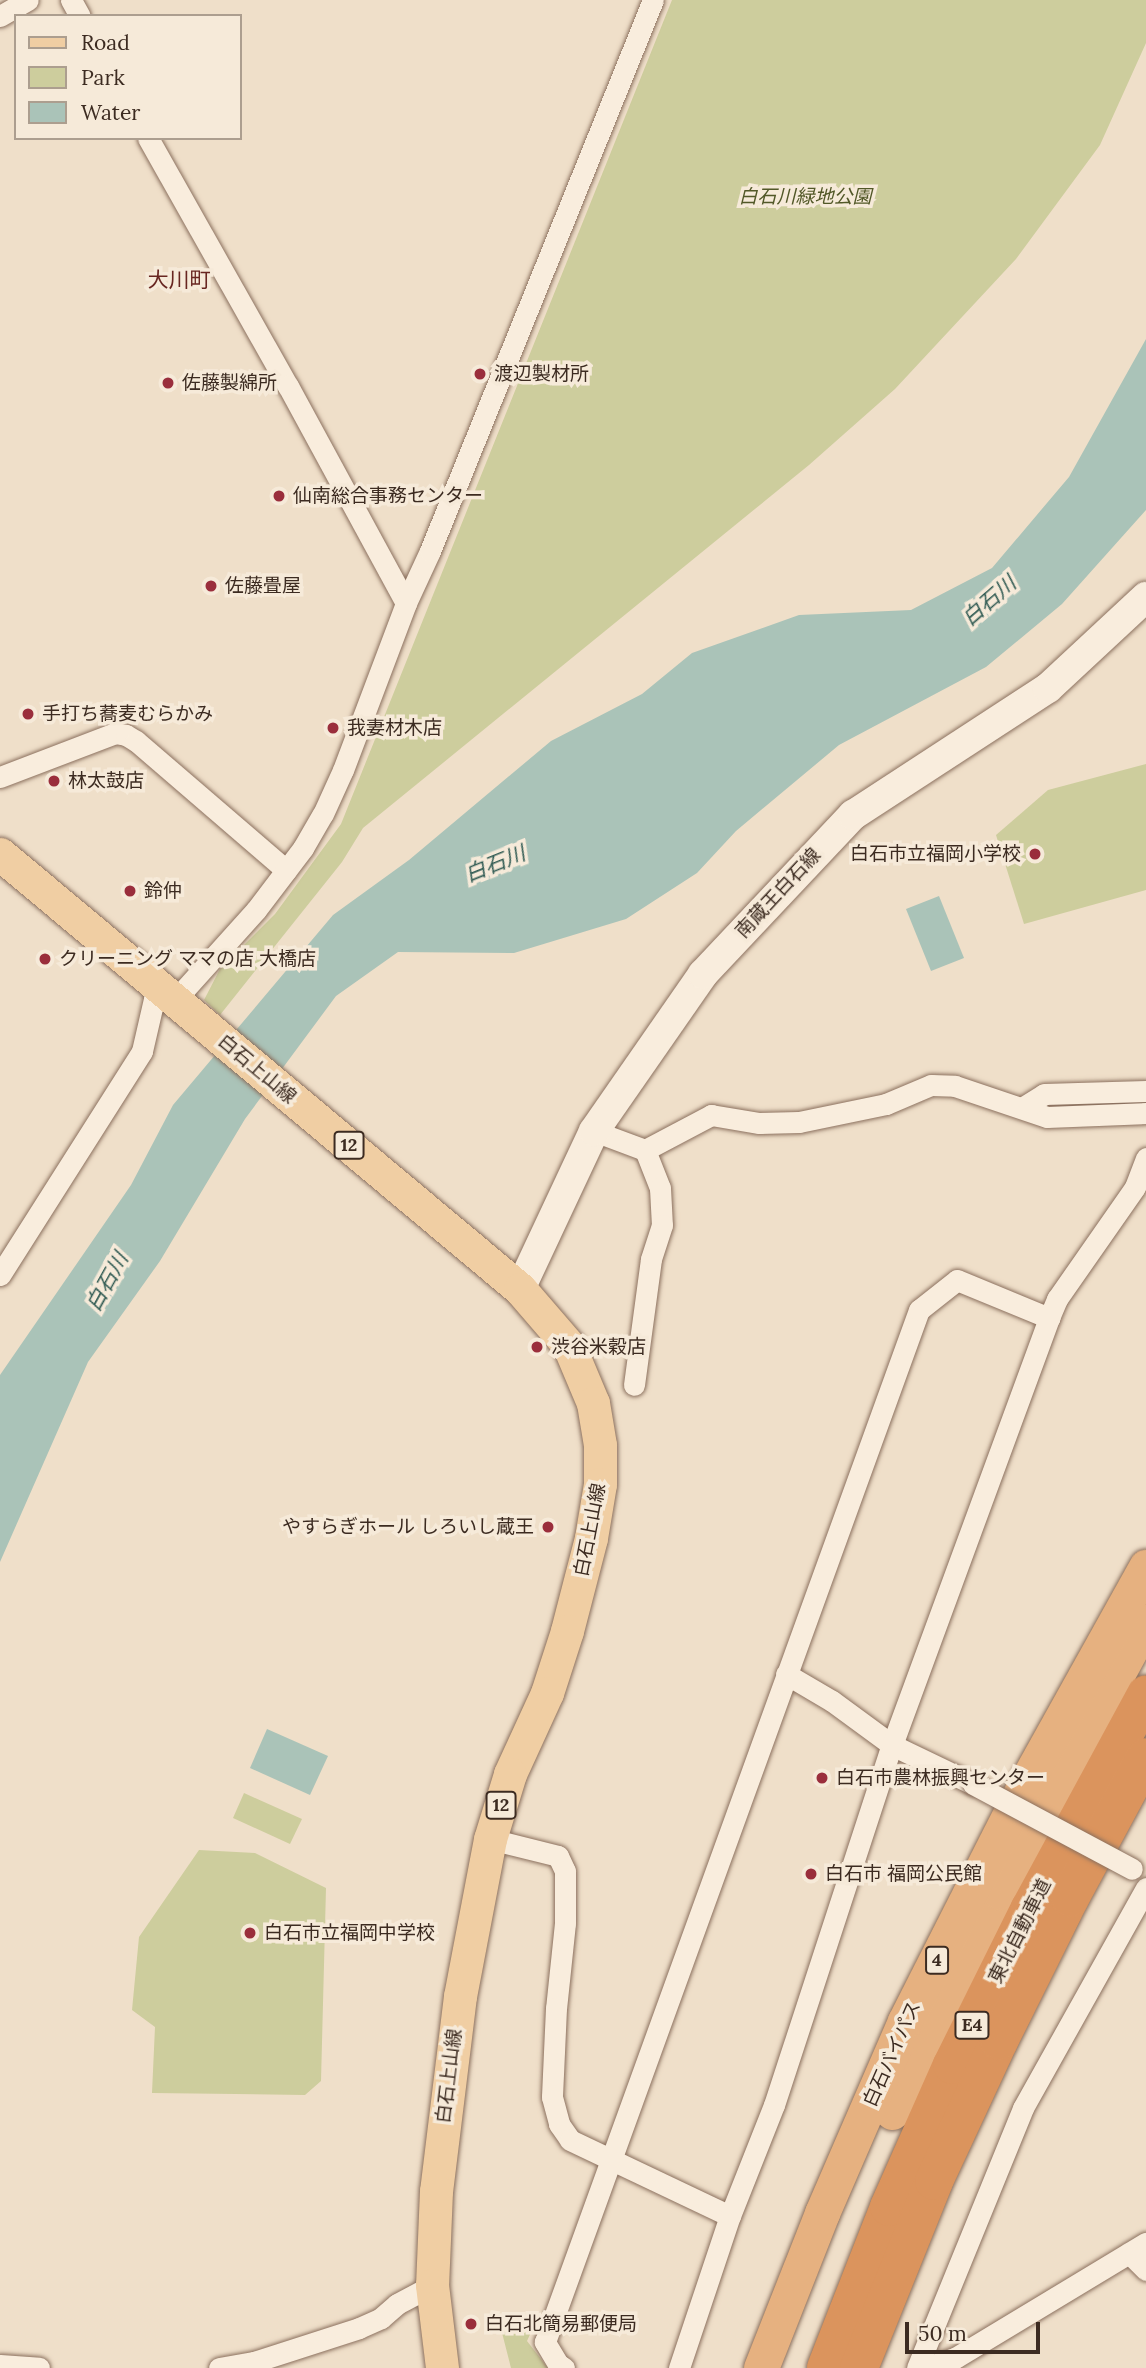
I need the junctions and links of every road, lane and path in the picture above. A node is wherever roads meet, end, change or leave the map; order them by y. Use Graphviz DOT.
graph roads {
  1 [pos="28,0"];
  2 [pos="653,0"];
  3 [pos="0,16"];
  4 [pos="149,140"];
  5 [pos="1146,597"];
  6 [pos="405,603"];
  7 [pos="0,777"];
  8 [pos="0,854"];
  9 [pos="286,870"];
  10 [pos="175,1000"];
  11 [pos="1146,1091"];
  12 [pos="1021,1108"];
  13 [pos="1146,1113"];
  14 [pos="594,1130"];
  15 [pos="645,1150"];
  16 [pos="1146,1157"];
  17 [pos="0,1275"];
  18 [pos="514,1284"];
  19 [pos="1049,1318"];
  20 [pos="634,1385"];
  21 [pos="1146,1567"];
  22 [pos="1146,1621"];
  23 [pos="786,1674"];
  24 [pos="1146,1694"];
  25 [pos="892,1745"];
  26 [pos="1146,1757"];
  27 [pos="490,1839"];
  28 [pos="1139,1869"];
  29 [pos="1146,1888"];
  30 [pos="612,2159"];
  31 [pos="730,2216"];
  32 [pos="1138,2248"];
  33 [pos="1146,2270"];
  34 [pos="432,2285"];
  35 [pos="0,2365"];
  36 [pos="39,2368"];
  37 [pos="219,2368"];
  38 [pos="442,2368"];
  39 [pos="564,2368"];
  40 [pos="679,2368"];
  41 [pos="761,2368"];
  42 [pos="786,2368"];
  43 [pos="826,2368"];
  44 [pos="859,2368"];
  45 [pos="917,2368"];
  46 [pos="924,2368"];
  1 -- 3 [label="street"];
  2 -- 6 [label="street"];
  4 -- 6 [label="street"];
  5 -- 14 [label="main road, 南蔵王白石線"];
  6 -- 9 [label="street"];
  7 -- 9 [label="street"];
  8 -- 10 [label="main road, 白石上山線 / 12"];
  9 -- 10 [label="street"];
  10 -- 17 [label="street"];
  10 -- 18 [label="main road, 白石上山線 / 12"];
  11 -- 12 [label="street"];
  12 -- 13 [label="street"];
  12 -- 15 [label="street"];
  14 -- 15 [label="street"];
  14 -- 18 [label="main road, 南蔵王白石線"];
  15 -- 20 [label="street"];
  16 -- 19 [label="street"];
  18 -- 27 [label="main road, 白石上山線 / 12"];
  19 -- 23 [label="street"];
  19 -- 25 [label="street"];
  21 -- 41 [label="highway, 白石バイパス / 4"];
  22 -- 42 [label="highway, 白石バイパス / 4"];
  23 -- 25 [label="street"];
  23 -- 30 [label="street"];
  24 -- 43 [label="highway, 東北自動車道 / E4"];
  25 -- 28 [label="street, bridge"];
  25 -- 31 [label="street"];
  26 -- 44 [label="highway, 東北自動車道 / E4"];
  27 -- 30 [label="street"];
  27 -- 34 [label="main road, 白石上山線 / 12"];
  29 -- 45 [label="street"];
  30 -- 31 [label="street"];
  30 -- 39 [label="street"];
  31 -- 40 [label="street"];
  32 -- 33 [label="street"];
  32 -- 46 [label="street"];
  34 -- 37 [label="street"];
  34 -- 38 [label="main road, 白石上山線 / 12"];
  35 -- 36 [label="street"];
}
